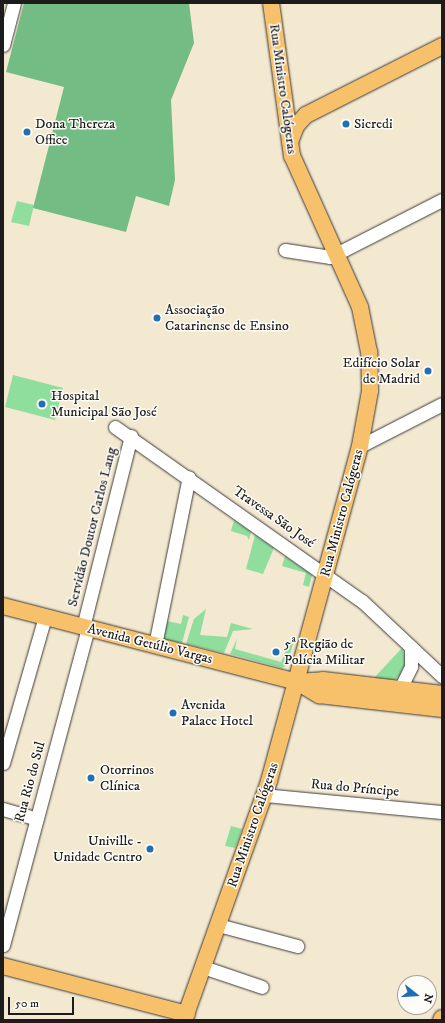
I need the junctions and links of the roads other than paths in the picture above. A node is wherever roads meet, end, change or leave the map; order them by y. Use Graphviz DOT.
graph roads {
  1 [pos="14,3"];
  2 [pos="271,3"];
  3 [pos="3,45"];
  4 [pos="442,46"];
  5 [pos="282,92"];
  6 [pos="315,110"];
  7 [pos="290,142"];
  8 [pos="442,200"];
  9 [pos="285,250"];
  10 [pos="338,253"];
  11 [pos="442,404"];
  12 [pos="115,427"];
  13 [pos="131,436"];
  14 [pos="360,446"];
  15 [pos="189,477"];
  16 [pos="326,573"];
  17 [pos="3,606"];
  18 [pos="45,617"];
  19 [pos="86,627"];
  20 [pos="155,645"];
  21 [pos="411,647"];
  22 [pos="442,676"];
  23 [pos="297,682"];
  24 [pos="400,689"];
  25 [pos="442,694"];
  26 [pos="442,709"];
  27 [pos="3,763"];
  28 [pos="264,795"];
  29 [pos="3,809"];
  30 [pos="442,812"];
  31 [pos="37,819"];
  32 [pos="218,925"];
  33 [pos="3,945"];
  34 [pos="297,946"];
  35 [pos="3,966"];
  36 [pos="203,967"];
  37 [pos="262,987"];
  38 [pos="185,1017"];
  1 -- 3 [label="street"];
  2 -- 5 [label="main road, Rua Ministro Calógeras"];
  4 -- 6 [label="main road"];
  5 -- 6 [label="main road"];
  5 -- 7 [label="main road, Rua Ministro Calógeras"];
  6 -- 7 [label="main road"];
  7 -- 10 [label="main road, Rua Ministro Calógeras"];
  8 -- 10 [label="street"];
  9 -- 10 [label="street"];
  10 -- 14 [label="main road, Rua Ministro Calógeras"];
  11 -- 14 [label="street"];
  12 -- 13 [label="street, Travessa São José"];
  13 -- 15 [label="street, Travessa São José"];
  13 -- 19 [label="street, Servidão Doutor Carlos Lang"];
  14 -- 16 [label="main road, Rua Ministro Calógeras"];
  15 -- 16 [label="street, Travessa São José"];
  15 -- 20 [label="street"];
  16 -- 21 [label="street, Travessa São José"];
  16 -- 23 [label="main road, Rua Ministro Calógeras"];
  17 -- 18 [label="main road, Avenida Getúlio Vargas"];
  18 -- 19 [label="main road, Avenida Getúlio Vargas"];
  18 -- 27 [label="street"];
  19 -- 20 [label="main road, Avenida Getúlio Vargas"];
  19 -- 31 [label="street, Rua Rio do Sul"];
  20 -- 23 [label="main road, Avenida Getúlio Vargas"];
  21 -- 22 [label="street, Travessa São José"];
  21 -- 24 [label="street"];
  23 -- 24 [label="main road"];
  23 -- 26 [label="main road"];
  23 -- 28 [label="main road, Rua Ministro Calógeras"];
  24 -- 25 [label="main road"];
  28 -- 30 [label="street, Rua do Príncipe"];
  28 -- 32 [label="main road, Rua Ministro Calógeras"];
  29 -- 31 [label="street"];
  31 -- 33 [label="street, Rua Rio do Sul"];
  32 -- 34 [label="street"];
  32 -- 36 [label="main road, Rua Ministro Calógeras"];
  35 -- 38 [label="main road"];
  36 -- 37 [label="street"];
  36 -- 38 [label="main road, Rua Ministro Calógeras"];
}
